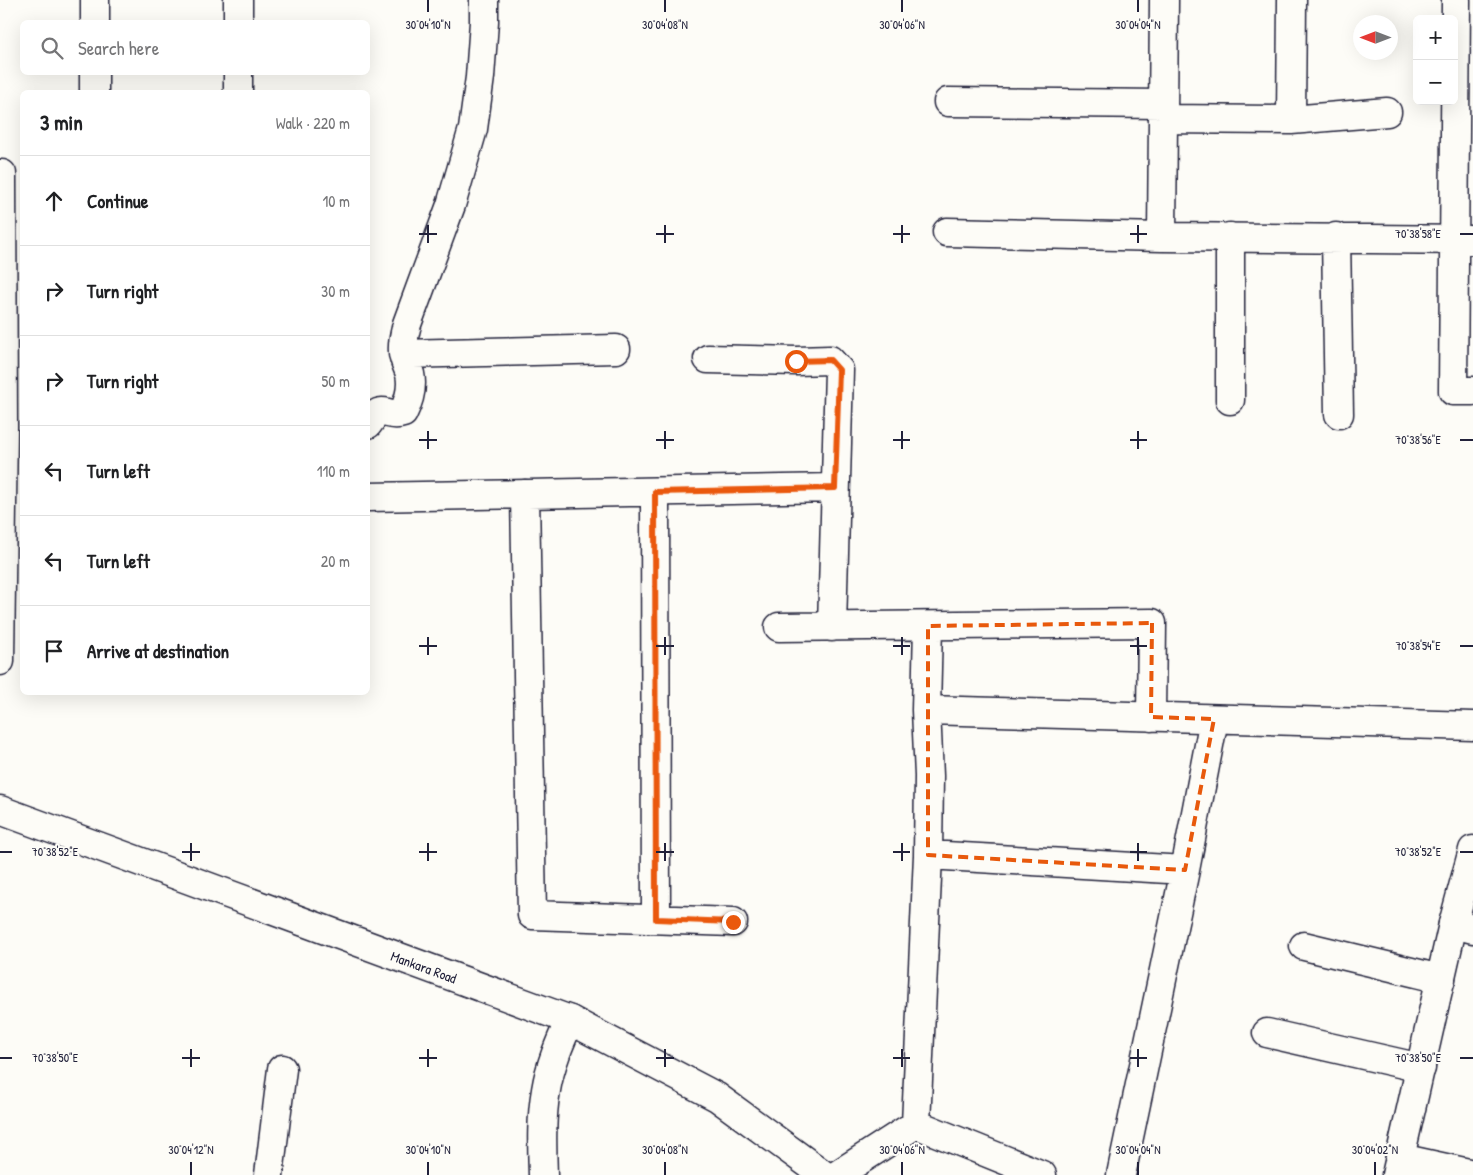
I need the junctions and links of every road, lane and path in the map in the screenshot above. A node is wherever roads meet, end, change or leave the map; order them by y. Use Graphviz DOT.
graph roads {
  1 [pos="95,0"];
  2 [pos="238,0"];
  3 [pos="484,0"];
  4 [pos="1164,0"];
  5 [pos="1292,0"];
  6 [pos="1456,0"];
  7 [pos="95,20"];
  8 [pos="238,20"];
  9 [pos="94,75"];
  10 [pos="238,75"];
  11 [pos="94,90"];
  12 [pos="238,90"];
  13 [pos="948,102"];
  14 [pos="1163,111"];
  15 [pos="1387,112"];
  16 [pos="1291,120"];
  17 [pos="0,174"];
  18 [pos="947,232"];
  19 [pos="1162,237"];
  20 [pos="1230,237"];
  21 [pos="1336,237"];
  22 [pos="1464,240"];
  23 [pos="13,280"];
  24 [pos="616,349"];
  25 [pos="403,354"];
  26 [pos="708,359"];
  27 [pos="1473,391"];
  28 [pos="1230,400"];
  29 [pos="1339,414"];
  30 [pos="370,421"];
  31 [pos="13,427"];
  32 [pos="835,488"];
  33 [pos="655,492"];
  34 [pos="525,494"];
  35 [pos="370,497"];
  36 [pos="12,599"];
  37 [pos="928,626"];
  38 [pos="780,627"];
  39 [pos="832,627"];
  40 [pos="0,661"];
  41 [pos="926,710"];
  42 [pos="1151,717"];
  43 [pos="1214,719"];
  44 [pos="1473,726"];
  45 [pos="0,810"];
  46 [pos="1473,850"];
  47 [pos="928,855"];
  48 [pos="1185,870"];
  49 [pos="656,919"];
  50 [pos="733,922"];
  51 [pos="1463,927"];
  52 [pos="1304,946"];
  53 [pos="1441,979"];
  54 [pos="570,1020"];
  55 [pos="1267,1033"];
  56 [pos="1421,1068"];
  57 [pos="282,1069"];
  58 [pos="916,1124"];
  59 [pos="1398,1167"];
  60 [pos="1473,1174"];
  61 [pos="269,1175"];
  62 [pos="543,1175"];
  63 [pos="824,1175"];
  64 [pos="837,1175"];
  65 [pos="1042,1175"];
  66 [pos="1121,1175"];
  1 -- 7 [label="street"];
  2 -- 8 [label="street"];
  3 -- 25 [label="street"];
  4 -- 14 [label="street"];
  5 -- 16 [label="street"];
  6 -- 22 [label="street"];
  9 -- 11 [label="street"];
  10 -- 12 [label="street"];
  13 -- 14 [label="street"];
  14 -- 16 [label="street"];
  14 -- 19 [label="street"];
  15 -- 16 [label="street"];
  17 -- 23 [label="street"];
  18 -- 19 [label="street"];
  19 -- 20 [label="street"];
  20 -- 21 [label="street"];
  20 -- 28 [label="street"];
  21 -- 22 [label="street"];
  21 -- 29 [label="street"];
  22 -- 27 [label="street"];
  23 -- 31 [label="street"];
  24 -- 25 [label="street"];
  25 -- 30 [label="street"];
  26 -- 32 [label="street"];
  31 -- 36 [label="street"];
  32 -- 33 [label="street"];
  32 -- 39 [label="street"];
  33 -- 34 [label="street"];
  33 -- 49 [label="street"];
  34 -- 35 [label="street"];
  34 -- 49 [label="street"];
  36 -- 40 [label="street"];
  37 -- 39 [label="street"];
  37 -- 41 [label="street"];
  37 -- 42 [label="street"];
  38 -- 39 [label="street"];
  41 -- 42 [label="street"];
  41 -- 47 [label="street"];
  42 -- 43 [label="street"];
  43 -- 44 [label="street"];
  43 -- 48 [label="street"];
  45 -- 54 [label="street, Mankara Road"];
  46 -- 51 [label="street"];
  47 -- 48 [label="street"];
  47 -- 58 [label="street"];
  48 -- 66 [label="street"];
  49 -- 50 [label="street"];
  51 -- 53 [label="street"];
  52 -- 53 [label="street"];
  53 -- 56 [label="street"];
  54 -- 62 [label="street"];
  54 -- 63 [label="street, Mankara Road"];
  55 -- 56 [label="street"];
  56 -- 59 [label="street"];
  57 -- 61 [label="street"];
  58 -- 64 [label="street"];
  58 -- 65 [label="street"];
  59 -- 60 [label="street"];
}
